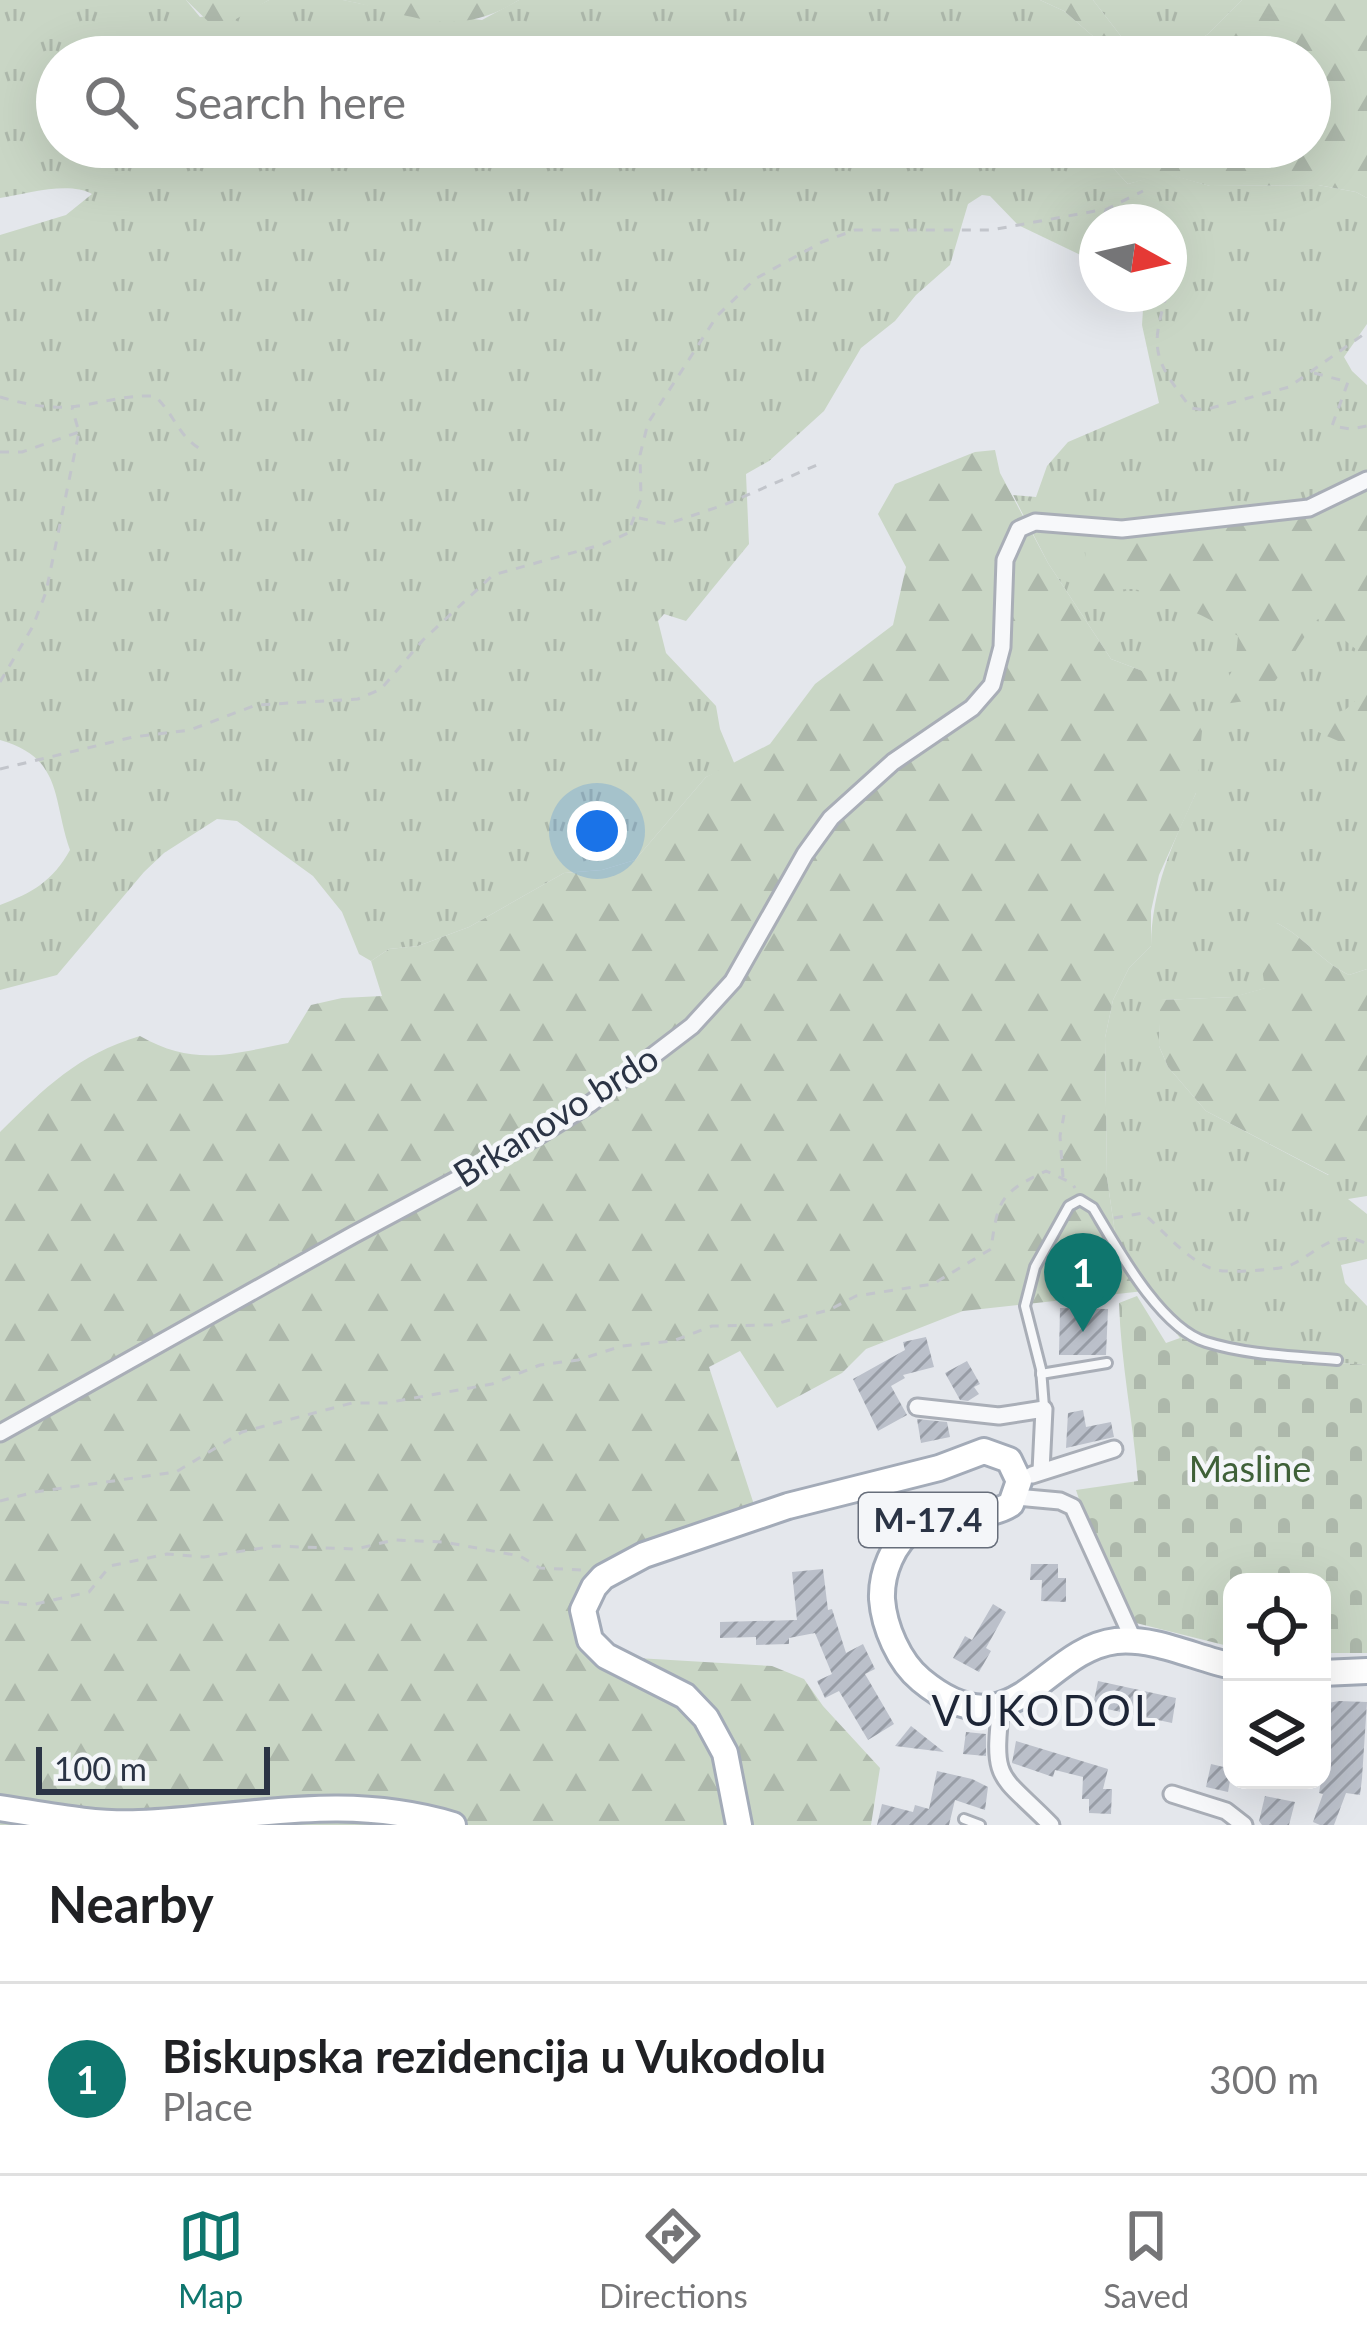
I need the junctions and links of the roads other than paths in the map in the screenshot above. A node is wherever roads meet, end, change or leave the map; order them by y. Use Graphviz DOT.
graph roads {
  1 [pos="1367,479"];
  2 [pos="1336,1360"];
  3 [pos="1107,1363"];
  4 [pos="1041,1374"];
  5 [pos="917,1407"];
  6 [pos="1044,1409"];
  7 [pos="0,1433"];
  8 [pos="1114,1449"];
  9 [pos="1025,1483"];
  10 [pos="1134,1641"];
  11 [pos="1223,1664"];
  12 [pos="1367,1671"];
  13 [pos="1331,1673"];
  14 [pos="1001,1705"];
  15 [pos="1172,1794"];
  16 [pos="0,1808"];
  17 [pos="964,1819"];
  18 [pos="453,1825"];
  19 [pos="740,1825"];
  20 [pos="980,1825"];
  21 [pos="1051,1825"];
  22 [pos="1244,1825"];
  1 -- 7 [label="street, Brkanovo brdo"];
  2 -- 4 [label="lane"];
  3 -- 4 [label="lane"];
  4 -- 6 [label="lane"];
  5 -- 6 [label="street"];
  6 -- 9 [label="street"];
  8 -- 9 [label="street"];
  9 -- 10 [label="street"];
  9 -- 14 [label="main road, M-17.4"];
  9 -- 19 [label="main road, M-17.4"];
  10 -- 11 [label="main road"];
  10 -- 14 [label="main road"];
  12 -- 13 [label="main road"];
  14 -- 21 [label="street"];
  15 -- 22 [label="street"];
  16 -- 18 [label="main road"];
  17 -- 20 [label="lane"];
}
